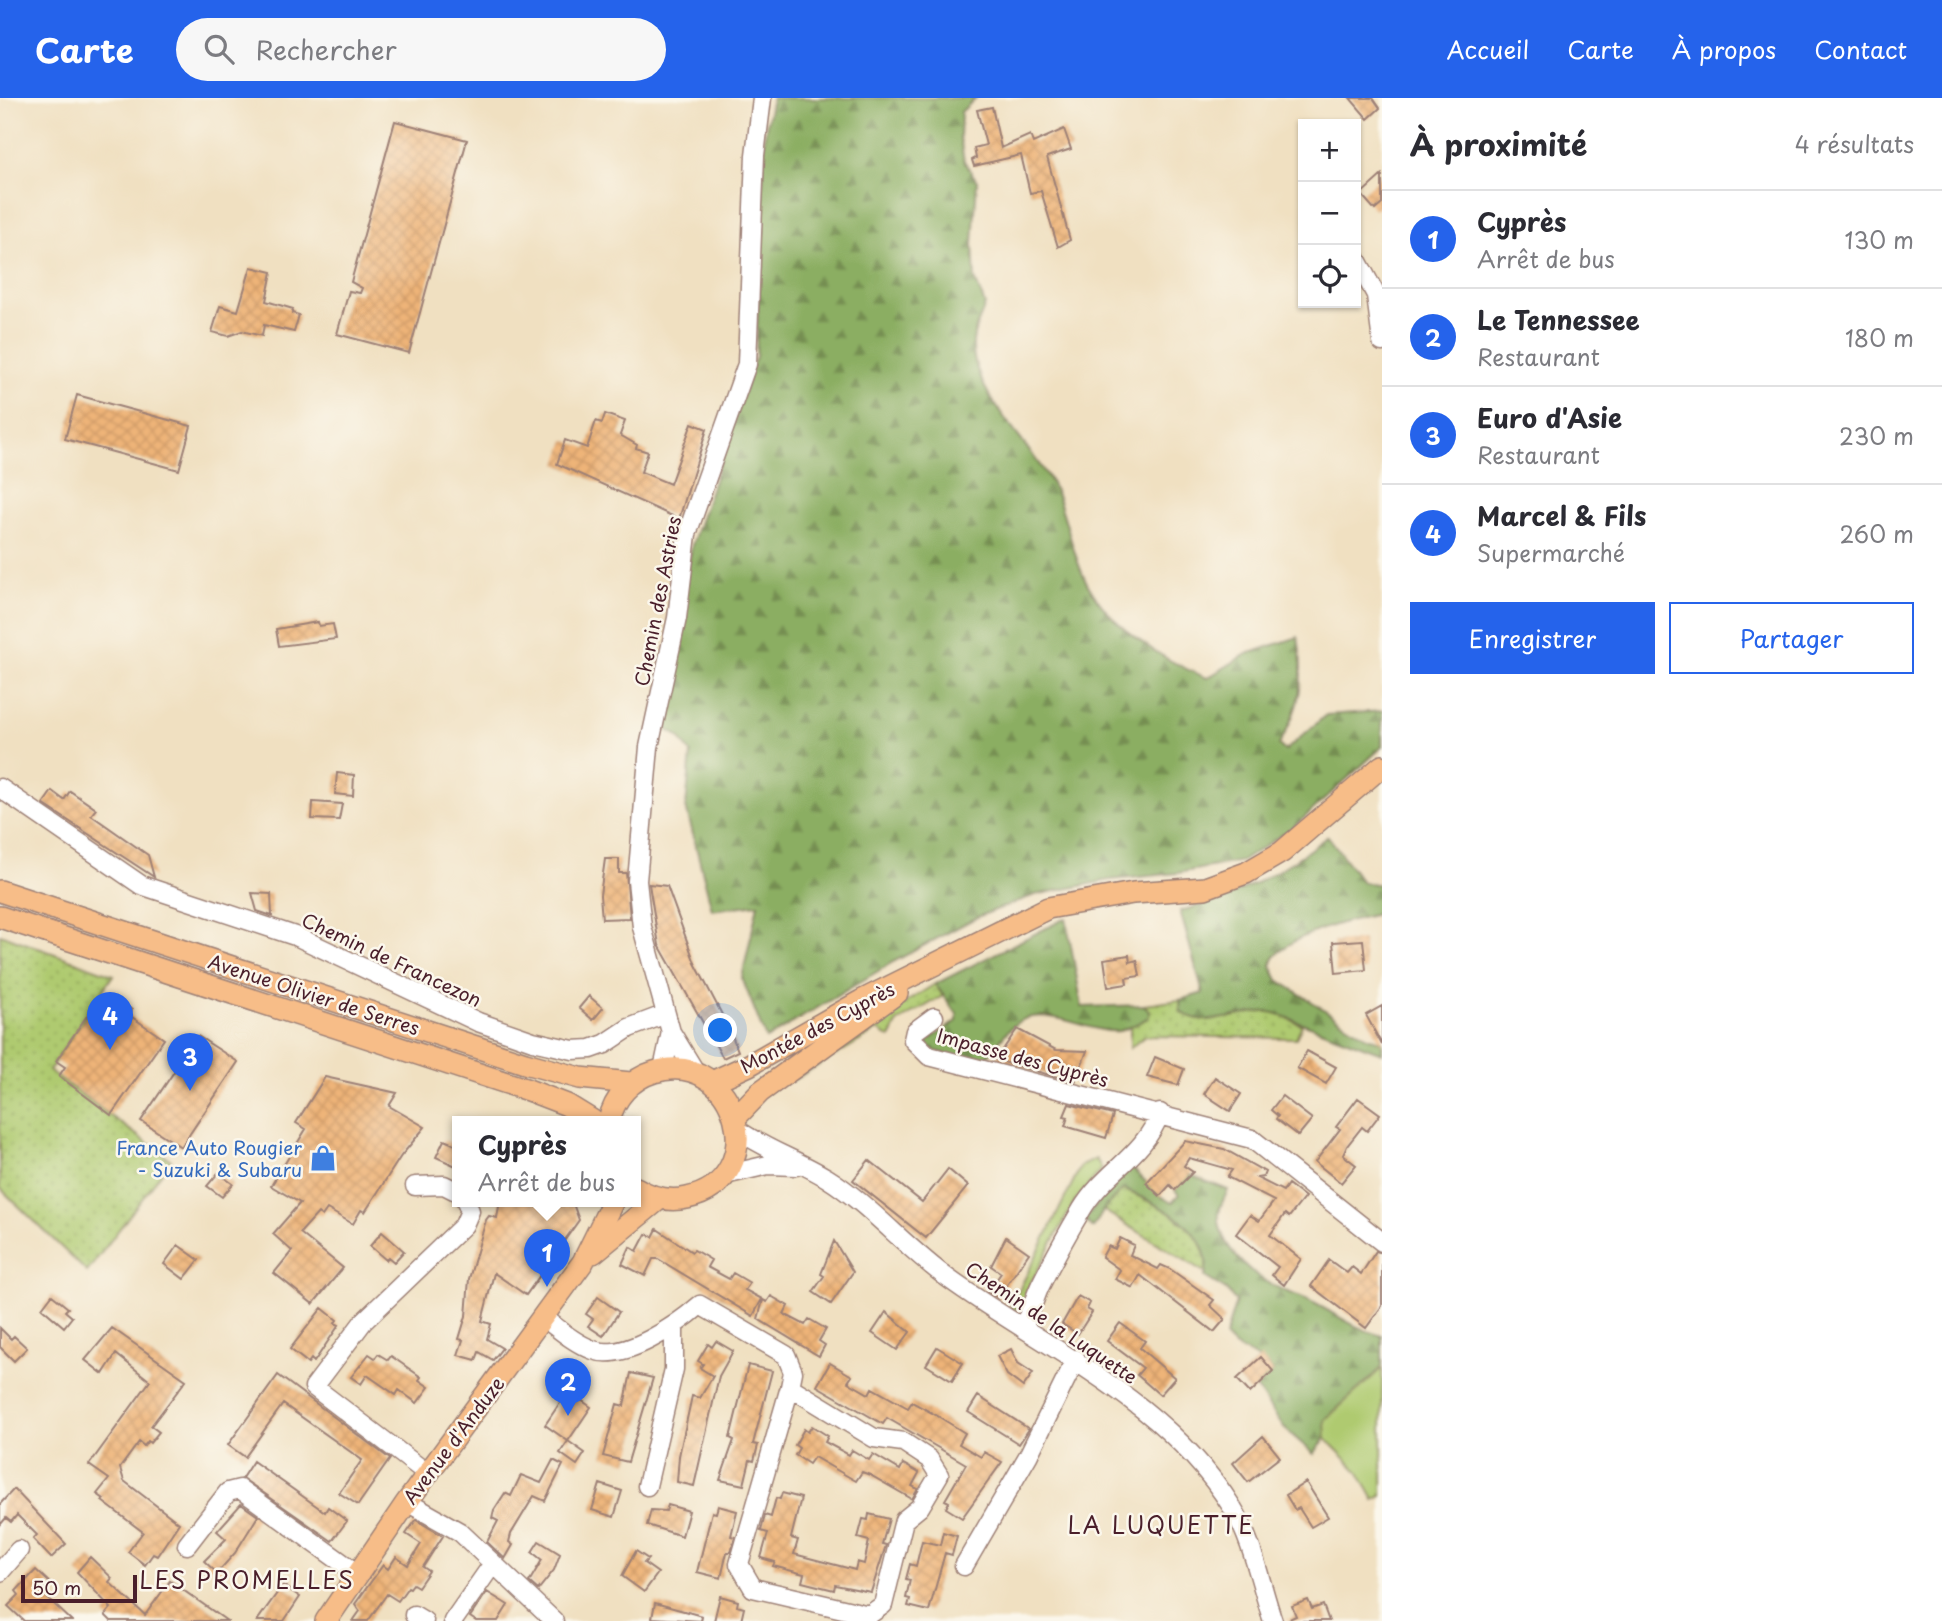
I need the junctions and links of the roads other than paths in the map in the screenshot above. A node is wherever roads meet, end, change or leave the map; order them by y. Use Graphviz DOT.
graph roads {
  1 [pos="762,98"];
  2 [pos="1361,267"];
  3 [pos="1382,342"];
  4 [pos="1382,766"];
  5 [pos="0,788"];
  6 [pos="0,891"];
  7 [pos="0,918"];
  8 [pos="922,972"];
  9 [pos="934,1017"];
  10 [pos="668,1023"];
  11 [pos="663,1069"];
  12 [pos="704,1078"];
  13 [pos="631,1083"];
  14 [pos="1160,1114"];
  15 [pos="585,1116"];
  16 [pos="611,1116"];
  17 [pos="737,1124"];
  18 [pos="803,1167"];
  19 [pos="725,1174"];
  20 [pos="415,1186"];
  21 [pos="452,1189"];
  22 [pos="641,1190"];
  23 [pos="659,1199"];
  24 [pos="469,1207"];
  25 [pos="610,1207"];
  26 [pos="1382,1242"];
  27 [pos="583,1262"];
  28 [pos="543,1317"];
  29 [pos="1023,1326"];
  30 [pos="674,1328"];
  31 [pos="1076,1359"];
  32 [pos="790,1387"];
  33 [pos="428,1475"];
  34 [pos="647,1486"];
  35 [pos="407,1502"];
  36 [pos="187,1545"];
  37 [pos="19,1550"];
  38 [pos="492,1564"];
  39 [pos="964,1566"];
  40 [pos="0,1573"];
  41 [pos="359,1575"];
  42 [pos="326,1621"];
  43 [pos="453,1621"];
  44 [pos="554,1621"];
  45 [pos="1273,1621"];
  1 -- 10 [label="street, Chemin des Astries"];
  2 -- 3 [label="street"];
  4 -- 8 [label="main road, Montée des Cyprès"];
  5 -- 10 [label="street, Chemin de Francezon"];
  6 -- 13 [label="main road, Avenue Olivier de Serres"];
  7 -- 15 [label="main road, Avenue Olivier de Serres"];
  8 -- 12 [label="main road, Montée des Cyprès"];
  8 -- 17 [label="main road, Montée des Cyprès"];
  9 -- 14 [label="street, Impasse des Cyprès"];
  10 -- 11 [label="street, Chemin des Astries"];
  10 -- 12 [label="street, Chemin des Astries"];
  11 -- 12 [label="main road"];
  11 -- 13 [label="main road"];
  12 -- 17 [label="main road"];
  13 -- 16 [label="main road"];
  14 -- 26 [label="street, Impasse des Cyprès"];
  14 -- 29 [label="street"];
  17 -- 18 [label="street, Chemin de la Luquette"];
  17 -- 19 [label="main road"];
  18 -- 19 [label="street, Chemin de la Luquette"];
  18 -- 29 [label="street, Chemin de la Luquette"];
  19 -- 23 [label="main road"];
  20 -- 21 [label="street"];
  22 -- 23 [label="main road"];
  23 -- 27 [label="main road, Avenue d'Anduze"];
  24 -- 33 [label="street"];
  25 -- 27 [label="main road, Avenue d'Anduze"];
  27 -- 28 [label="main road, Avenue d'Anduze"];
  28 -- 30 [label="street"];
  28 -- 33 [label="main road, Avenue d'Anduze"];
  29 -- 31 [label="street, Chemin de la Luquette"];
  30 -- 32 [label="street"];
  30 -- 34 [label="street"];
  31 -- 39 [label="street"];
  31 -- 45 [label="street, Chemin de la Luquette"];
  32 -- 32 [label="street"];
  33 -- 35 [label="main road, Avenue d'Anduze"];
  35 -- 38 [label="street"];
  35 -- 41 [label="main road, Avenue d'Anduze"];
  36 -- 41 [label="street"];
  37 -- 40 [label="street"];
  38 -- 43 [label="street"];
  38 -- 44 [label="street"];
  41 -- 42 [label="main road, Avenue d'Anduze"];
}
